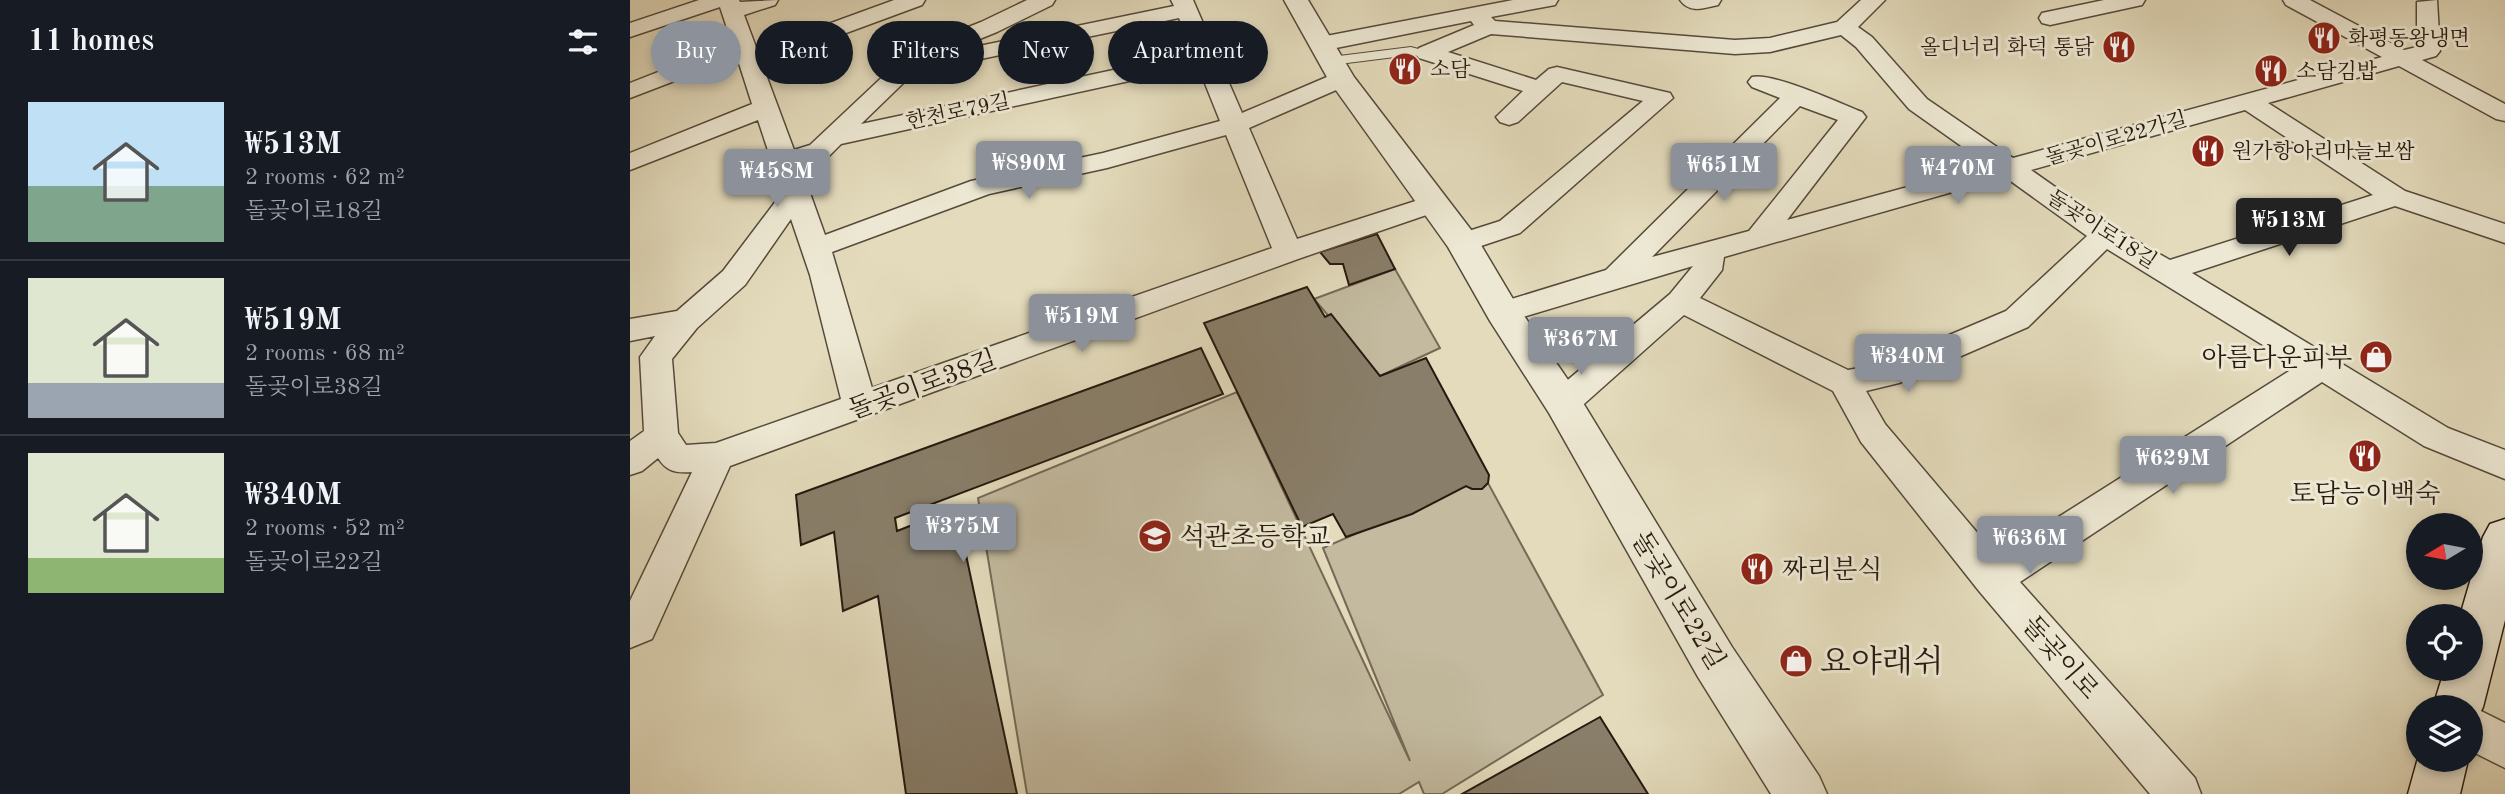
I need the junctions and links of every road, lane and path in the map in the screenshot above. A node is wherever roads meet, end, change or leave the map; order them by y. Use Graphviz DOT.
graph roads {
  1 [pos="767,0"];
  2 [pos="914,0"];
  3 [pos="1044,0"];
  4 [pos="1547,0"];
  5 [pos="1691,0"];
  6 [pos="1710,0"];
  7 [pos="1874,0"];
  8 [pos="2134,0"];
  9 [pos="2294,0"];
  10 [pos="1300,1"];
  11 [pos="2428,2"];
  12 [pos="727,4"];
  13 [pos="1184,5"];
  14 [pos="1846,14"];
  15 [pos="2050,19"];
  16 [pos="1482,20"];
  17 [pos="984,29"];
  18 [pos="630,30"];
  19 [pos="984,50"];
  20 [pos="1427,53"];
  21 [pos="748,54"];
  22 [pos="2401,58"];
  23 [pos="1332,61"];
  24 [pos="1626,63"];
  25 [pos="1108,78"];
  26 [pos="1760,82"];
  27 [pos="889,84"];
  28 [pos="1217,84"];
  29 [pos="1540,89"];
  30 [pos="630,91"];
  31 [pos="1797,95"];
  32 [pos="2248,101"];
  33 [pos="767,107"];
  34 [pos="2505,114"];
  35 [pos="1508,117"];
  36 [pos="1234,125"];
  37 [pos="833,138"];
  38 [pos="786,161"];
  39 [pos="630,162"];
  40 [pos="2008,167"];
  41 [pos="797,192"];
  42 [pos="2395,197"];
  43 [pos="1432,204"];
  44 [pos="2505,234"];
  45 [pos="2105,235"];
  46 [pos="1759,237"];
  47 [pos="1463,243"];
  48 [pos="815,248"];
  49 [pos="1710,251"];
  50 [pos="1287,252"];
  51 [pos="2167,271"];
  52 [pos="1617,277"];
  53 [pos="1681,301"];
  54 [pos="1503,312"];
  55 [pos="686,320"];
  56 [pos="630,330"];
  57 [pos="2322,366"];
  58 [pos="1845,383"];
  59 [pos="1563,403"];
  60 [pos="860,406"];
  61 [pos="661,436"];
  62 [pos="717,457"];
  63 [pos="630,461"];
  64 [pos="2505,465"];
  65 [pos="2503,549"];
  66 [pos="1993,579"];
  67 [pos="2483,618"];
  68 [pos="630,631"];
  69 [pos="2483,734"];
  70 [pos="2505,747"];
  71 [pos="2440,772"];
  72 [pos="1801,794"];
  73 [pos="2179,794"];
  74 [pos="2434,794"];
  1 -- 12 [label="street"];
  2 -- 21 [label="street"];
  3 -- 17 [label="street, 한천로79길"];
  4 -- 16 [label="street"];
  5 -- 6 [label="street"];
  7 -- 14 [label="street"];
  8 -- 15 [label="street"];
  9 -- 22 [label="street"];
  10 -- 23 [label="street, 돌곶이로22길"];
  11 -- 22 [label="street, 돌곶이로22가길"];
  12 -- 18 [label="street"];
  12 -- 21 [label="street"];
  13 -- 19 [label="street"];
  14 -- 24 [label="street"];
  14 -- 40 [label="street, 돌곶이로18길"];
  16 -- 20 [label="street"];
  16 -- 23 [label="street"];
  16 -- 24 [label="street"];
  20 -- 23 [label="lane"];
  20 -- 29 [label="street"];
  21 -- 30 [label="street"];
  21 -- 33 [label="street"];
  22 -- 32 [label="street, 돌곶이로22가길"];
  22 -- 34 [label="street"];
  23 -- 36 [label="street"];
  23 -- 43 [label="street, 돌곶이로22길"];
  24 -- 29 [label="street"];
  24 -- 47 [label="street"];
  25 -- 37 [label="street, 한천로79길"];
  26 -- 31 [label="street"];
  27 -- 37 [label="street, 한천로79길"];
  28 -- 36 [label="street"];
  29 -- 35 [label="street"];
  31 -- 46 [label="street"];
  31 -- 52 [label="street, 돌곶이로22가길"];
  32 -- 40 [label="street, 돌곶이로22가길"];
  32 -- 42 [label="street"];
  33 -- 38 [label="street"];
  33 -- 39 [label="street"];
  36 -- 48 [label="street"];
  36 -- 50 [label="street"];
  37 -- 38 [label="street, 한천로79길"];
  38 -- 41 [label="street"];
  40 -- 45 [label="street, 돌곶이로18길"];
  40 -- 46 [label="street, 돌곶이로22가길"];
  41 -- 48 [label="street"];
  41 -- 55 [label="street"];
  42 -- 44 [label="street"];
  42 -- 51 [label="street, 돌곶이로18길"];
  43 -- 47 [label="street, 돌곶이로22길"];
  43 -- 50 [label="street, 돌곶이로38길"];
  45 -- 51 [label="street, 돌곶이로18길"];
  45 -- 58 [label="street"];
  46 -- 49 [label="street, 돌곶이로22가길"];
  47 -- 54 [label="street, 돌곶이로22길"];
  48 -- 60 [label="street"];
  49 -- 52 [label="street, 돌곶이로22가길"];
  49 -- 53 [label="street"];
  50 -- 60 [label="street, 돌곶이로38길"];
  51 -- 57 [label="street, 돌곶이로18길"];
  52 -- 54 [label="street, 돌곶이로22가길"];
  53 -- 58 [label="street"];
  53 -- 59 [label="street"];
  54 -- 59 [label="street, 돌곶이로22길"];
  55 -- 56 [label="street"];
  55 -- 61 [label="street"];
  57 -- 64 [label="street, 돌곶이로18길"];
  57 -- 66 [label="street"];
  58 -- 66 [label="street, 돌곶이로"];
  59 -- 72 [label="street, 돌곶이로22길"];
  60 -- 62 [label="street, 돌곶이로38길"];
  61 -- 62 [label="street, 돌곶이로38길"];
  61 -- 63 [label="street"];
  62 -- 68 [label="street"];
  65 -- 67 [label="street"];
  66 -- 73 [label="street, 돌곶이로"];
  69 -- 70 [label="street"];
  71 -- 74 [label="street"];
}
